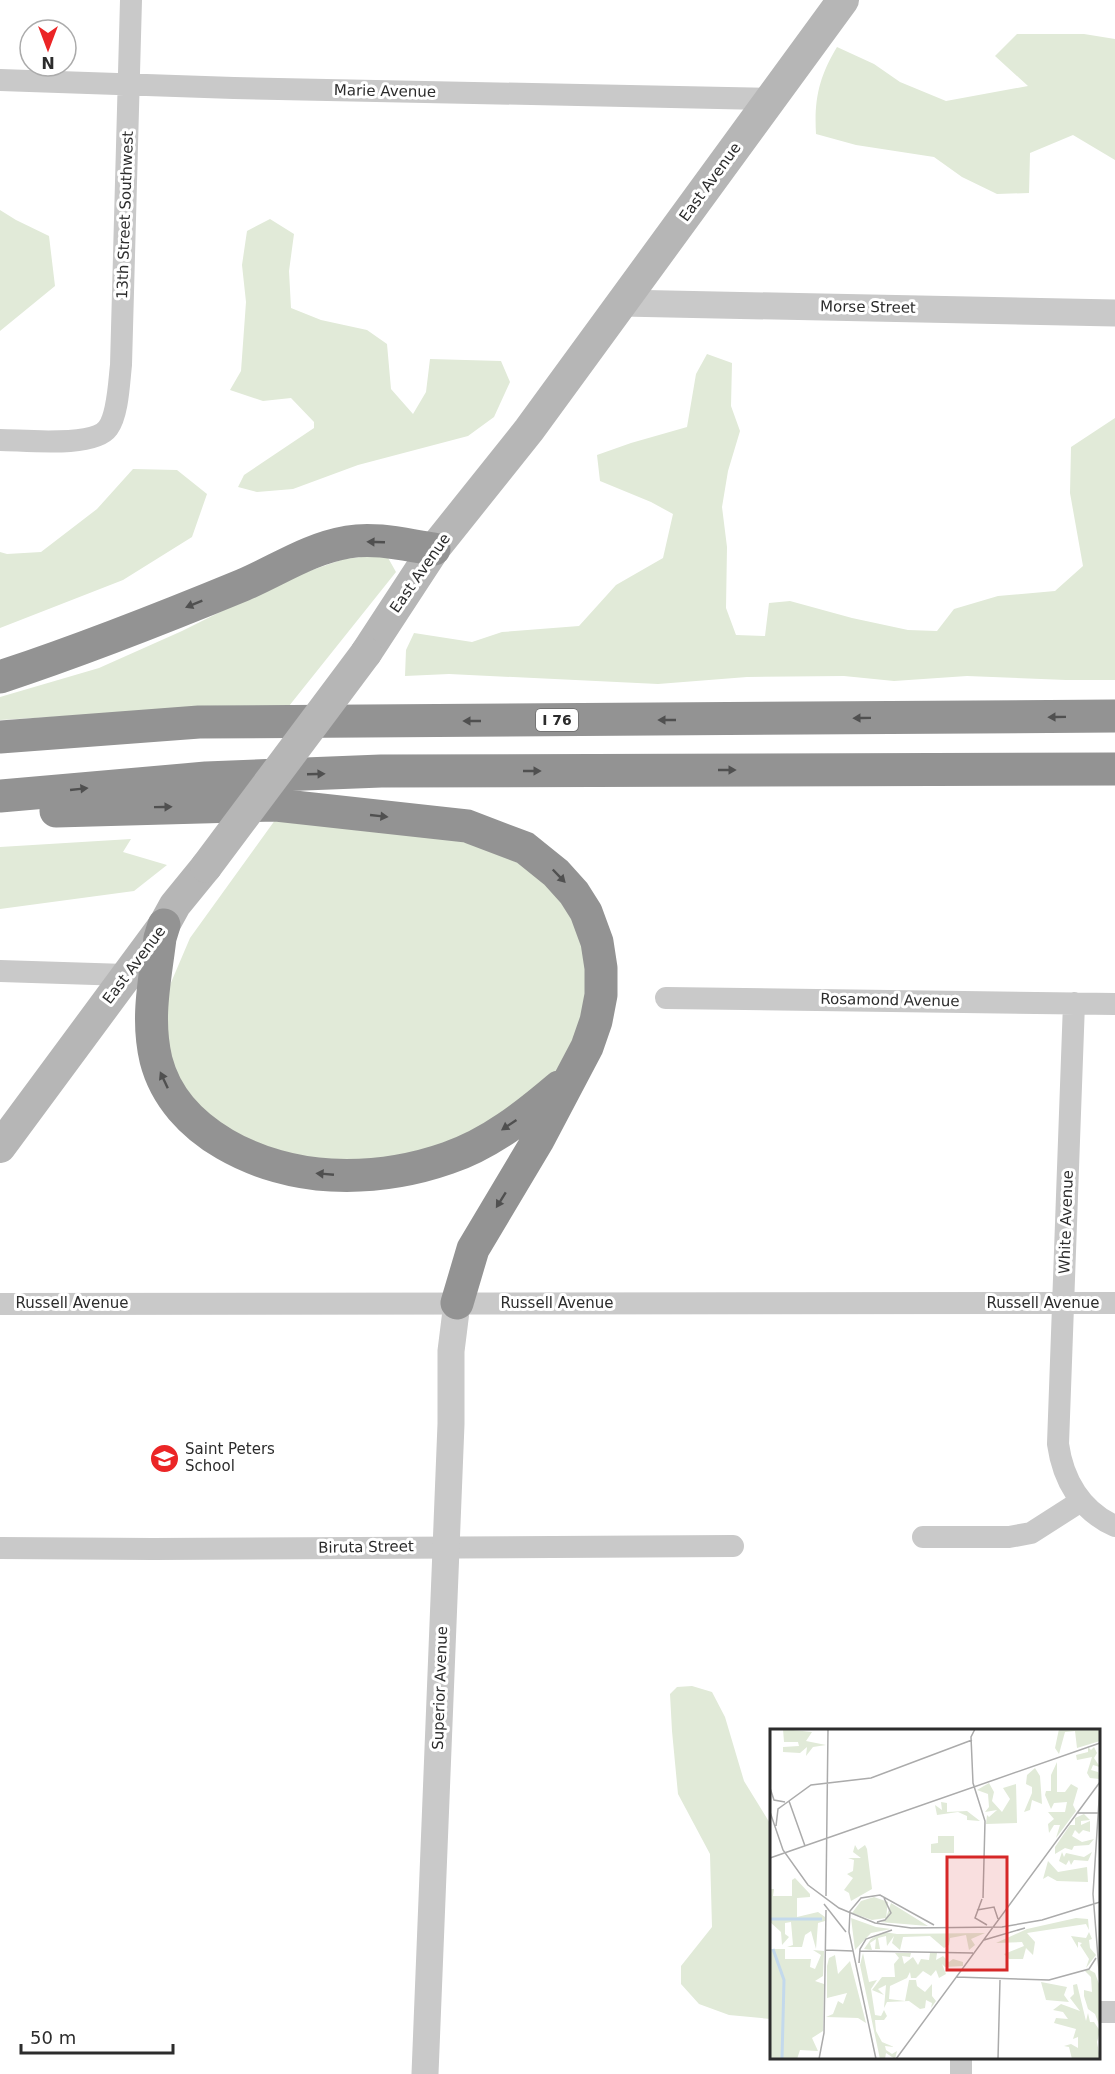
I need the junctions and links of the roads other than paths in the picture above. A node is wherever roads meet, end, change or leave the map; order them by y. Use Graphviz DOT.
graph roads {
  1 [pos="131,0"];
  2 [pos="843,0"];
  3 [pos="0,80"];
  4 [pos="129,84"];
  5 [pos="770,99"];
  6 [pos="622,303"];
  7 [pos="1115,313"];
  8 [pos="0,440"];
  9 [pos="434,549"];
  10 [pos="0,677"];
  11 [pos="1115,716"];
  12 [pos="0,737"];
  13 [pos="1115,769"];
  14 [pos="1053,770"];
  15 [pos="1115,777"];
  16 [pos="0,796"];
  17 [pos="0,813"];
  18 [pos="164,925"];
  19 [pos="0,971"];
  20 [pos="126,975"];
  21 [pos="666,998"];
  22 [pos="1074,1003"];
  23 [pos="1115,1004"];
  24 [pos="572,1076"];
  25 [pos="0,1147"];
  26 [pos="1063,1302"];
  27 [pos="458,1303"];
  28 [pos="1115,1303"];
  29 [pos="0,1304"];
  30 [pos="1081,1502"];
  31 [pos="1115,1526"];
  32 [pos="922,1537"];
  33 [pos="446,1546"];
  34 [pos="732,1546"];
  35 [pos="0,1548"];
  36 [pos="425,2074"];
  1 -- 4 [label="street, 13th Street Southwest"];
  2 -- 5 [label="main road, East Avenue"];
  3 -- 4 [label="street, Marie Avenue"];
  4 -- 5 [label="street, Marie Avenue"];
  4 -- 8 [label="street, 13th Street Southwest"];
  5 -- 6 [label="main road, East Avenue"];
  6 -- 7 [label="street, Morse Street"];
  6 -- 9 [label="main road, East Avenue"];
  9 -- 10 [label="highway, one-way"];
  9 -- 18 [label="main road, East Avenue, bridge"];
  11 -- 12 [label="highway, I 76, one-way"];
  13 -- 14 [label="highway"];
  14 -- 15 [label="highway"];
  16 -- 14 [label="highway, one-way"];
  17 -- 24 [label="highway, one-way"];
  18 -- 20 [label="main road, East Avenue"];
  24 -- 18 [label="highway, one-way"];
  19 -- 20 [label="street"];
  20 -- 25 [label="main road, East Avenue"];
  21 -- 22 [label="street, Rosamond Avenue"];
  22 -- 23 [label="street, Rosamond Avenue"];
  22 -- 26 [label="street, White Avenue"];
  24 -- 27 [label="highway, one-way"];
  26 -- 27 [label="street, Russell Avenue"];
  26 -- 28 [label="street, Russell Avenue"];
  26 -- 30 [label="street, White Avenue"];
  27 -- 29 [label="street, Russell Avenue"];
  27 -- 33 [label="street, Superior Avenue"];
  30 -- 31 [label="street, White Avenue"];
  30 -- 32 [label="street"];
  33 -- 34 [label="street, Biruta Street"];
  33 -- 35 [label="street, Biruta Street"];
  33 -- 36 [label="street, Superior Avenue"];
}
